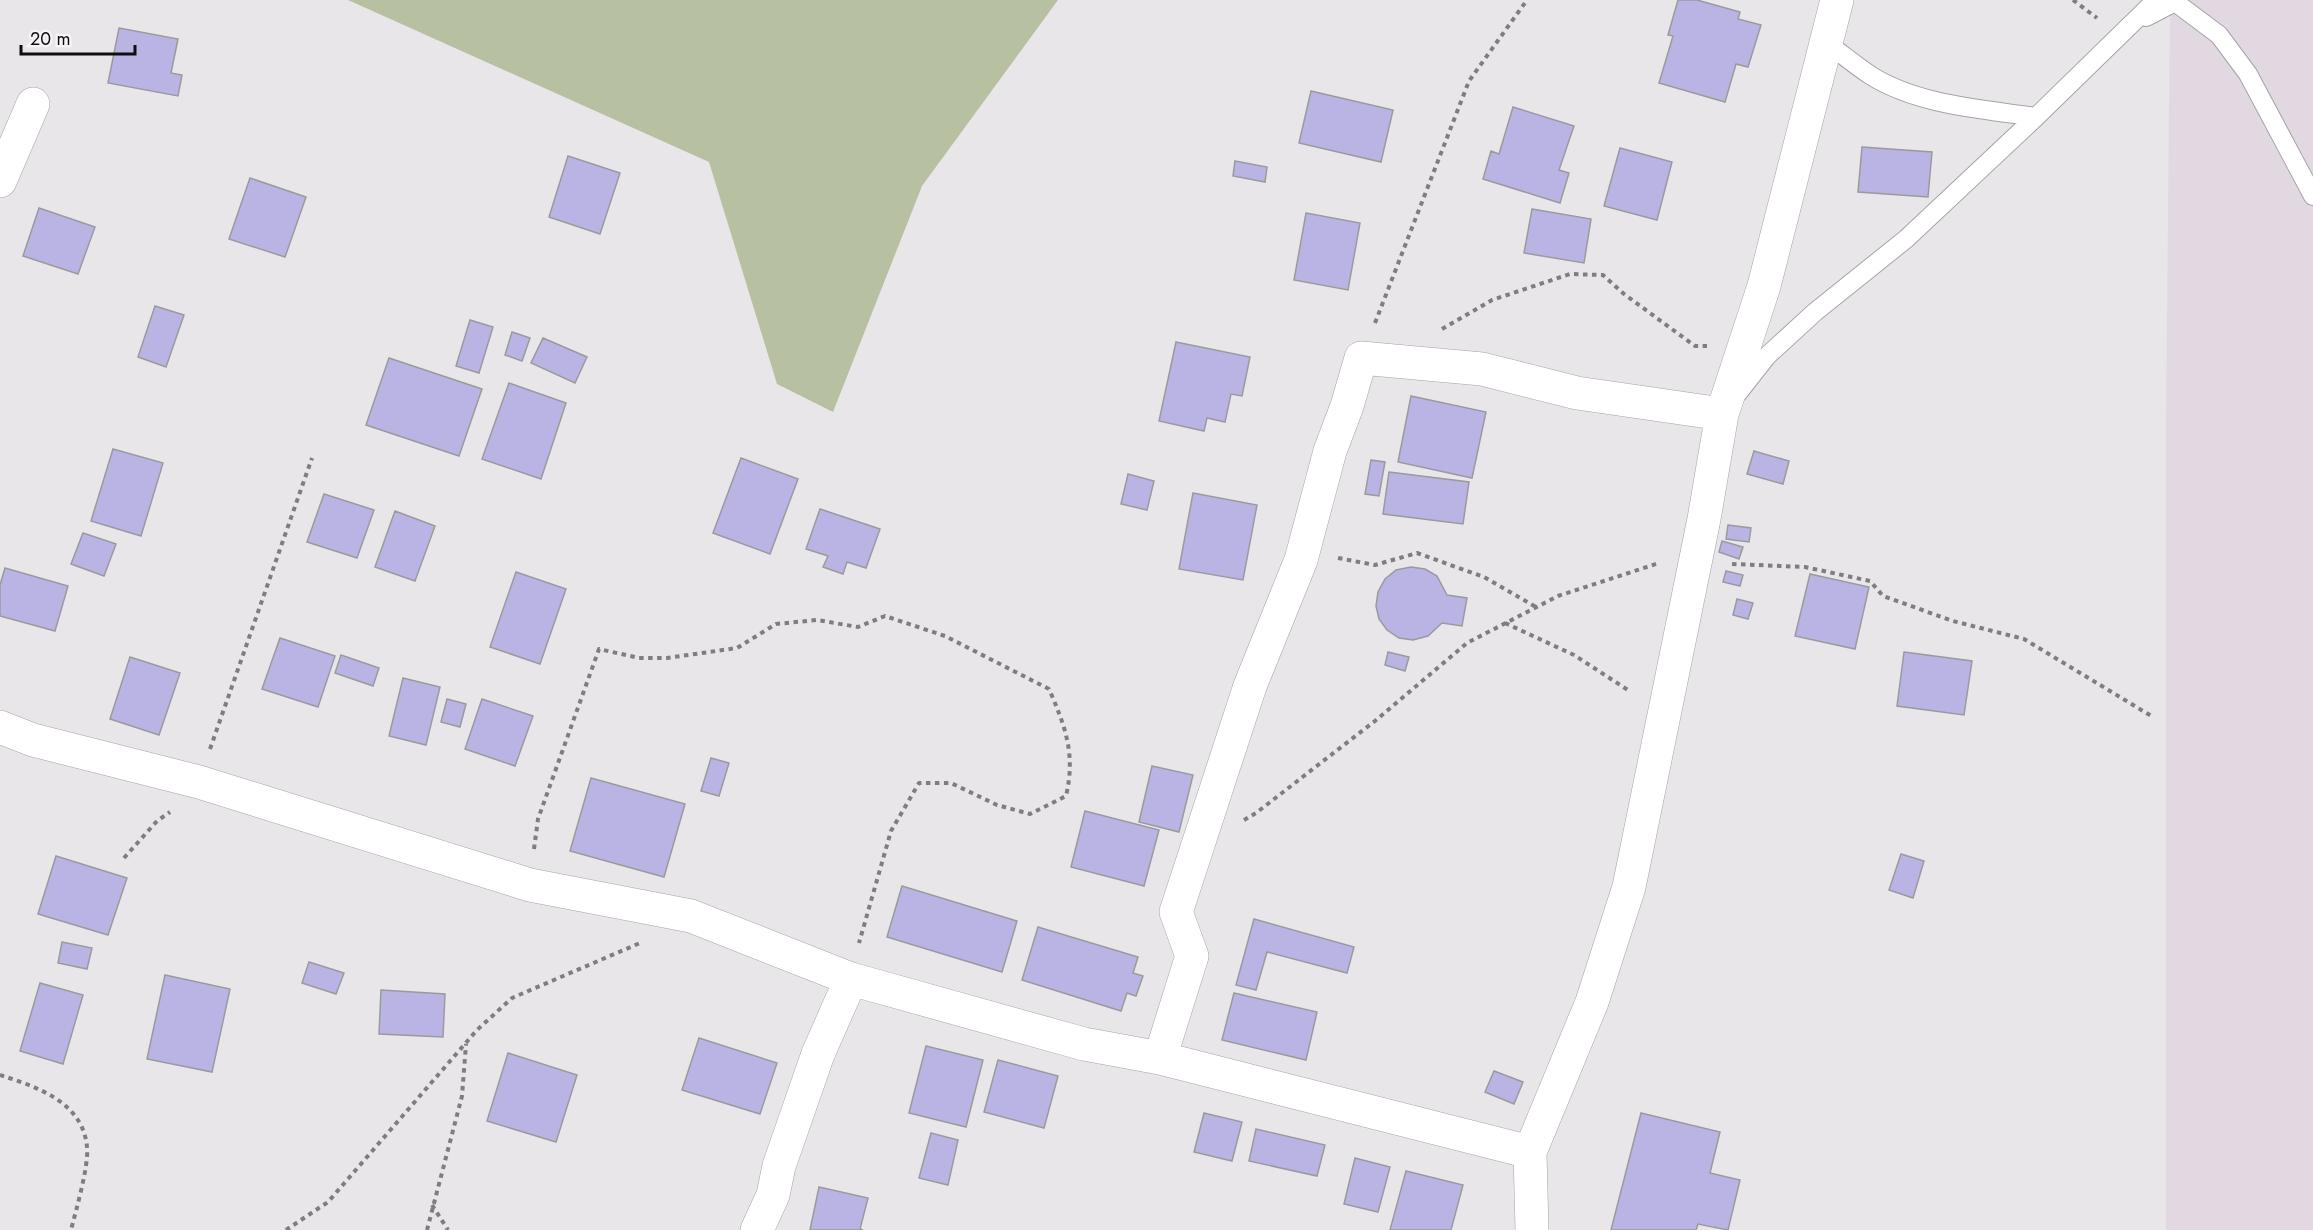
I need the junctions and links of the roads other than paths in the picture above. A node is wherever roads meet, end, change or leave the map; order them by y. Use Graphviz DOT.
graph roads {
  1 [pos="1837,0"];
  2 [pos="2156,0"];
  3 [pos="2177,1"];
  4 [pos="2136,22"];
  5 [pos="1828,44"];
  6 [pos="33,104"];
  7 [pos="2036,117"];
  8 [pos="0,181"];
  9 [pos="2313,196"];
  10 [pos="1722,414"];
  11 [pos="0,728"];
  12 [pos="850,979"];
  13 [pos="1160,1058"];
  14 [pos="1530,1152"];
  15 [pos="757,1230"];
  16 [pos="1532,1230"];
  1 -- 5 [label="street"];
  2 -- 4 [label="lane"];
  3 -- 4 [label="lane"];
  3 -- 9 [label="lane"];
  4 -- 7 [label="lane"];
  5 -- 7 [label="lane"];
  5 -- 10 [label="street"];
  6 -- 8 [label="street"];
  7 -- 10 [label="lane"];
  10 -- 13 [label="street"];
  10 -- 14 [label="street"];
  11 -- 12 [label="street"];
  12 -- 13 [label="street"];
  12 -- 15 [label="street"];
  13 -- 14 [label="street"];
  14 -- 16 [label="street"];
}
